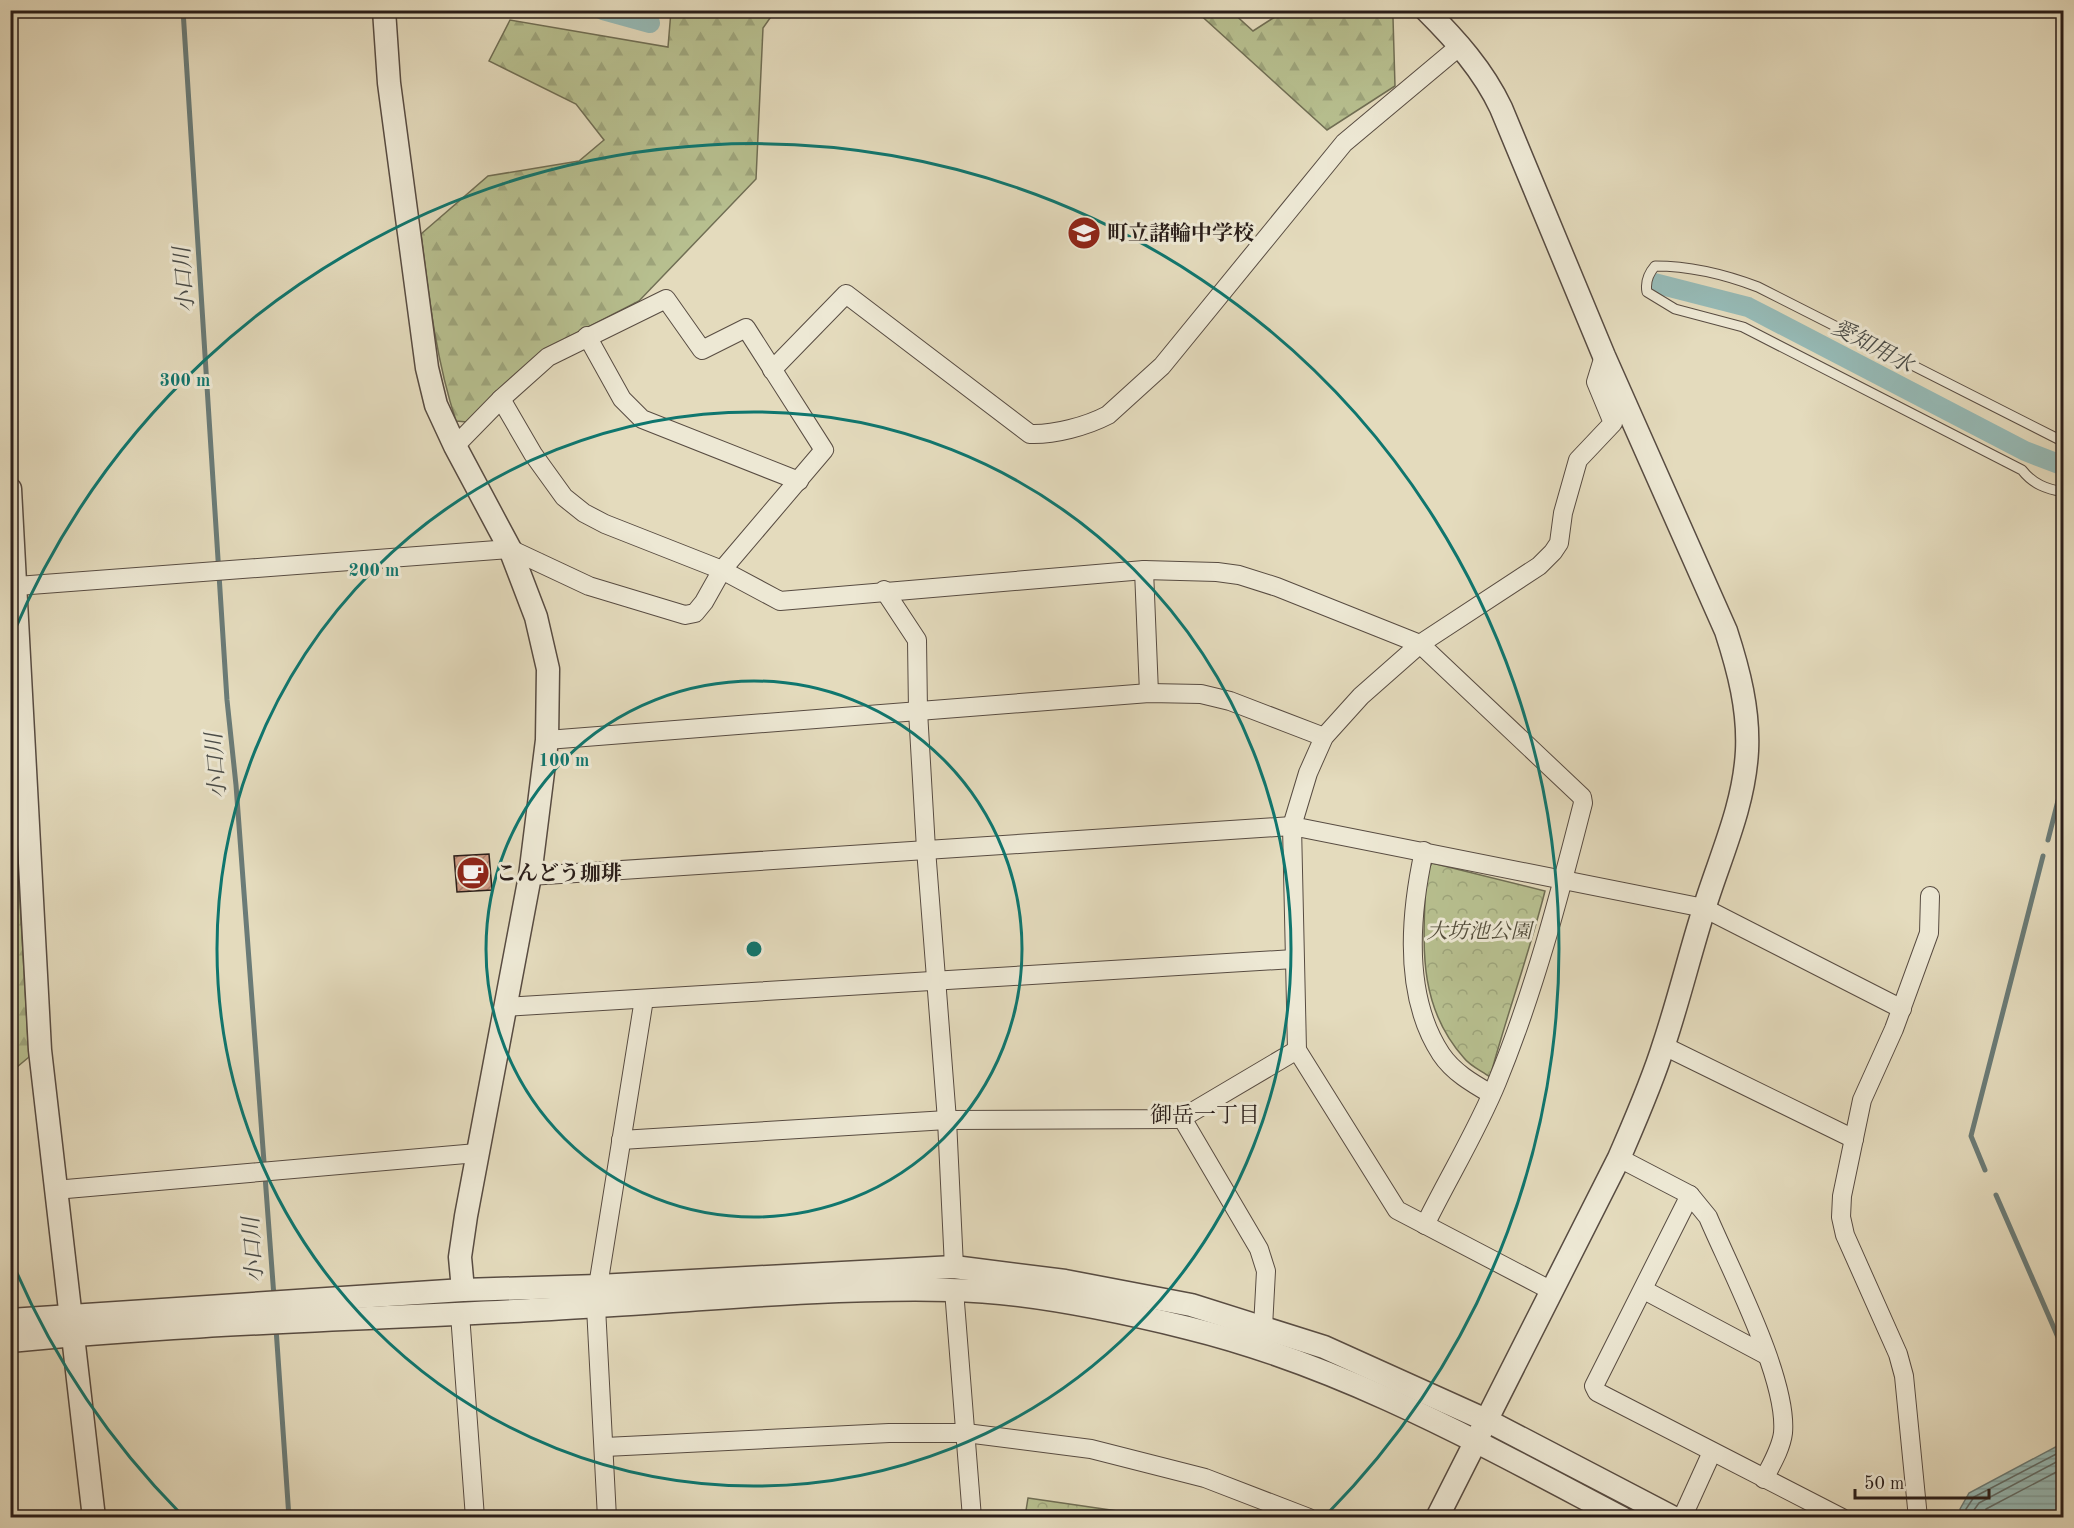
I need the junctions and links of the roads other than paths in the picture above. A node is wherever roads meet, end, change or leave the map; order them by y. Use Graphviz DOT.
graph roads {
  1 [pos="384,10"];
  2 [pos="1426,10"];
  3 [pos="1461,45"];
  4 [pos="587,336"];
  5 [pos="1604,356"];
  6 [pos="772,370"];
  7 [pos="501,399"];
  8 [pos="2064,442"];
  9 [pos="455,446"];
  10 [pos="799,481"];
  11 [pos="10,489"];
  12 [pos="2064,492"];
  13 [pos="510,549"];
  14 [pos="722,570"];
  15 [pos="1144,570"];
  16 [pos="17,586"];
  17 [pos="884,590"];
  18 [pos="1420,644"];
  19 [pos="1149,693"];
  20 [pos="918,711"];
  21 [pos="1324,737"];
  22 [pos="547,740"];
  23 [pos="1292,826"];
  24 [pos="926,849"];
  25 [pos="1424,851"];
  26 [pos="530,876"];
  27 [pos="1564,878"];
  28 [pos="1930,896"];
  29 [pos="1704,908"];
  30 [pos="1294,959"];
  31 [pos="936,980"];
  32 [pos="644,999"];
  33 [pos="504,1007"];
  34 [pos="1902,1009"];
  35 [pos="1664,1046"];
  36 [pos="1297,1050"];
  37 [pos="1491,1094"];
  38 [pos="1182,1118"];
  39 [pos="946,1120"];
  40 [pos="1854,1139"];
  41 [pos="621,1140"];
  42 [pos="477,1153"];
  43 [pos="1619,1158"];
  44 [pos="56,1190"];
  45 [pos="1690,1195"];
  46 [pos="1425,1225"];
  47 [pos="954,1267"];
  48 [pos="463,1290"];
  49 [pos="954,1290"];
  50 [pos="1644,1290"];
  51 [pos="1552,1292"];
  52 [pos="597,1296"];
  53 [pos="299,1309"];
  54 [pos="460,1314"];
  55 [pos="10,1320"];
  56 [pos="73,1325"];
  57 [pos="1263,1327"];
  58 [pos="10,1341"];
  59 [pos="1766,1355"];
  60 [pos="1488,1420"];
  61 [pos="966,1433"];
  62 [pos="1477,1442"];
  63 [pos="605,1447"];
  64 [pos="1712,1452"];
  65 [pos="1764,1479"];
  66 [pos="94,1518"];
  67 [pos="475,1518"];
  68 [pos="607,1518"];
  69 [pos="972,1518"];
  70 [pos="1309,1518"];
  71 [pos="1437,1518"];
  72 [pos="1622,1518"];
  73 [pos="1674,1518"];
  74 [pos="1682,1518"];
  75 [pos="1842,1518"];
  76 [pos="1918,1518"];
  1 -- 9 [label="street"];
  2 -- 3 [label="street"];
  3 -- 5 [label="street"];
  3 -- 6 [label="street"];
  4 -- 6 [label="street"];
  4 -- 7 [label="street"];
  4 -- 10 [label="street"];
  5 -- 18 [label="street"];
  5 -- 29 [label="street"];
  6 -- 10 [label="street"];
  7 -- 9 [label="street"];
  7 -- 14 [label="street"];
  8 -- 12 [label="lane"];
  9 -- 13 [label="street"];
  10 -- 14 [label="street"];
  11 -- 16 [label="street"];
  13 -- 14 [label="street"];
  13 -- 16 [label="street"];
  13 -- 22 [label="street"];
  14 -- 17 [label="street"];
  15 -- 17 [label="street"];
  15 -- 18 [label="street"];
  15 -- 19 [label="street"];
  16 -- 44 [label="street"];
  17 -- 20 [label="street"];
  18 -- 21 [label="street"];
  18 -- 27 [label="street"];
  19 -- 20 [label="street"];
  19 -- 21 [label="street"];
  20 -- 22 [label="street"];
  20 -- 24 [label="street"];
  21 -- 23 [label="street"];
  22 -- 26 [label="street"];
  23 -- 24 [label="street"];
  23 -- 25 [label="street"];
  23 -- 30 [label="street"];
  24 -- 26 [label="street"];
  24 -- 31 [label="street"];
  25 -- 27 [label="street"];
  25 -- 37 [label="street"];
  26 -- 33 [label="street"];
  27 -- 29 [label="street"];
  27 -- 37 [label="street"];
  28 -- 34 [label="street"];
  29 -- 34 [label="street"];
  29 -- 35 [label="street"];
  30 -- 31 [label="street"];
  30 -- 36 [label="street"];
  31 -- 32 [label="street"];
  31 -- 39 [label="street"];
  32 -- 33 [label="street"];
  32 -- 41 [label="street"];
  33 -- 42 [label="street"];
  34 -- 40 [label="street"];
  35 -- 40 [label="street"];
  35 -- 43 [label="street"];
  36 -- 38 [label="street"];
  36 -- 46 [label="street"];
  37 -- 46 [label="street"];
  38 -- 39 [label="street"];
  38 -- 57 [label="street"];
  39 -- 41 [label="street"];
  39 -- 47 [label="street"];
  40 -- 76 [label="street"];
  41 -- 52 [label="street"];
  42 -- 44 [label="street"];
  42 -- 48 [label="street"];
  43 -- 45 [label="street"];
  43 -- 51 [label="street"];
  44 -- 56 [label="street"];
  45 -- 50 [label="street"];
  45 -- 59 [label="street"];
  46 -- 51 [label="street"];
  47 -- 52 [label="street"];
  47 -- 57 [label="street"];
  48 -- 52 [label="street"];
  48 -- 53 [label="street"];
  49 -- 52 [label="street"];
  49 -- 61 [label="street"];
  49 -- 62 [label="street"];
  50 -- 59 [label="street"];
  50 -- 64 [label="street"];
  51 -- 60 [label="street"];
  52 -- 54 [label="street"];
  52 -- 63 [label="street"];
  53 -- 54 [label="street"];
  53 -- 56 [label="street"];
  54 -- 67 [label="street"];
  55 -- 56 [label="street"];
  56 -- 58 [label="street"];
  56 -- 66 [label="street"];
  57 -- 60 [label="street"];
  59 -- 65 [label="street"];
  60 -- 62 [label="street"];
  60 -- 73 [label="street"];
  61 -- 63 [label="street"];
  61 -- 69 [label="street"];
  61 -- 70 [label="street"];
  62 -- 71 [label="street"];
  62 -- 72 [label="street"];
  63 -- 68 [label="street"];
  64 -- 65 [label="street"];
  64 -- 74 [label="street"];
  65 -- 75 [label="street"];
}
